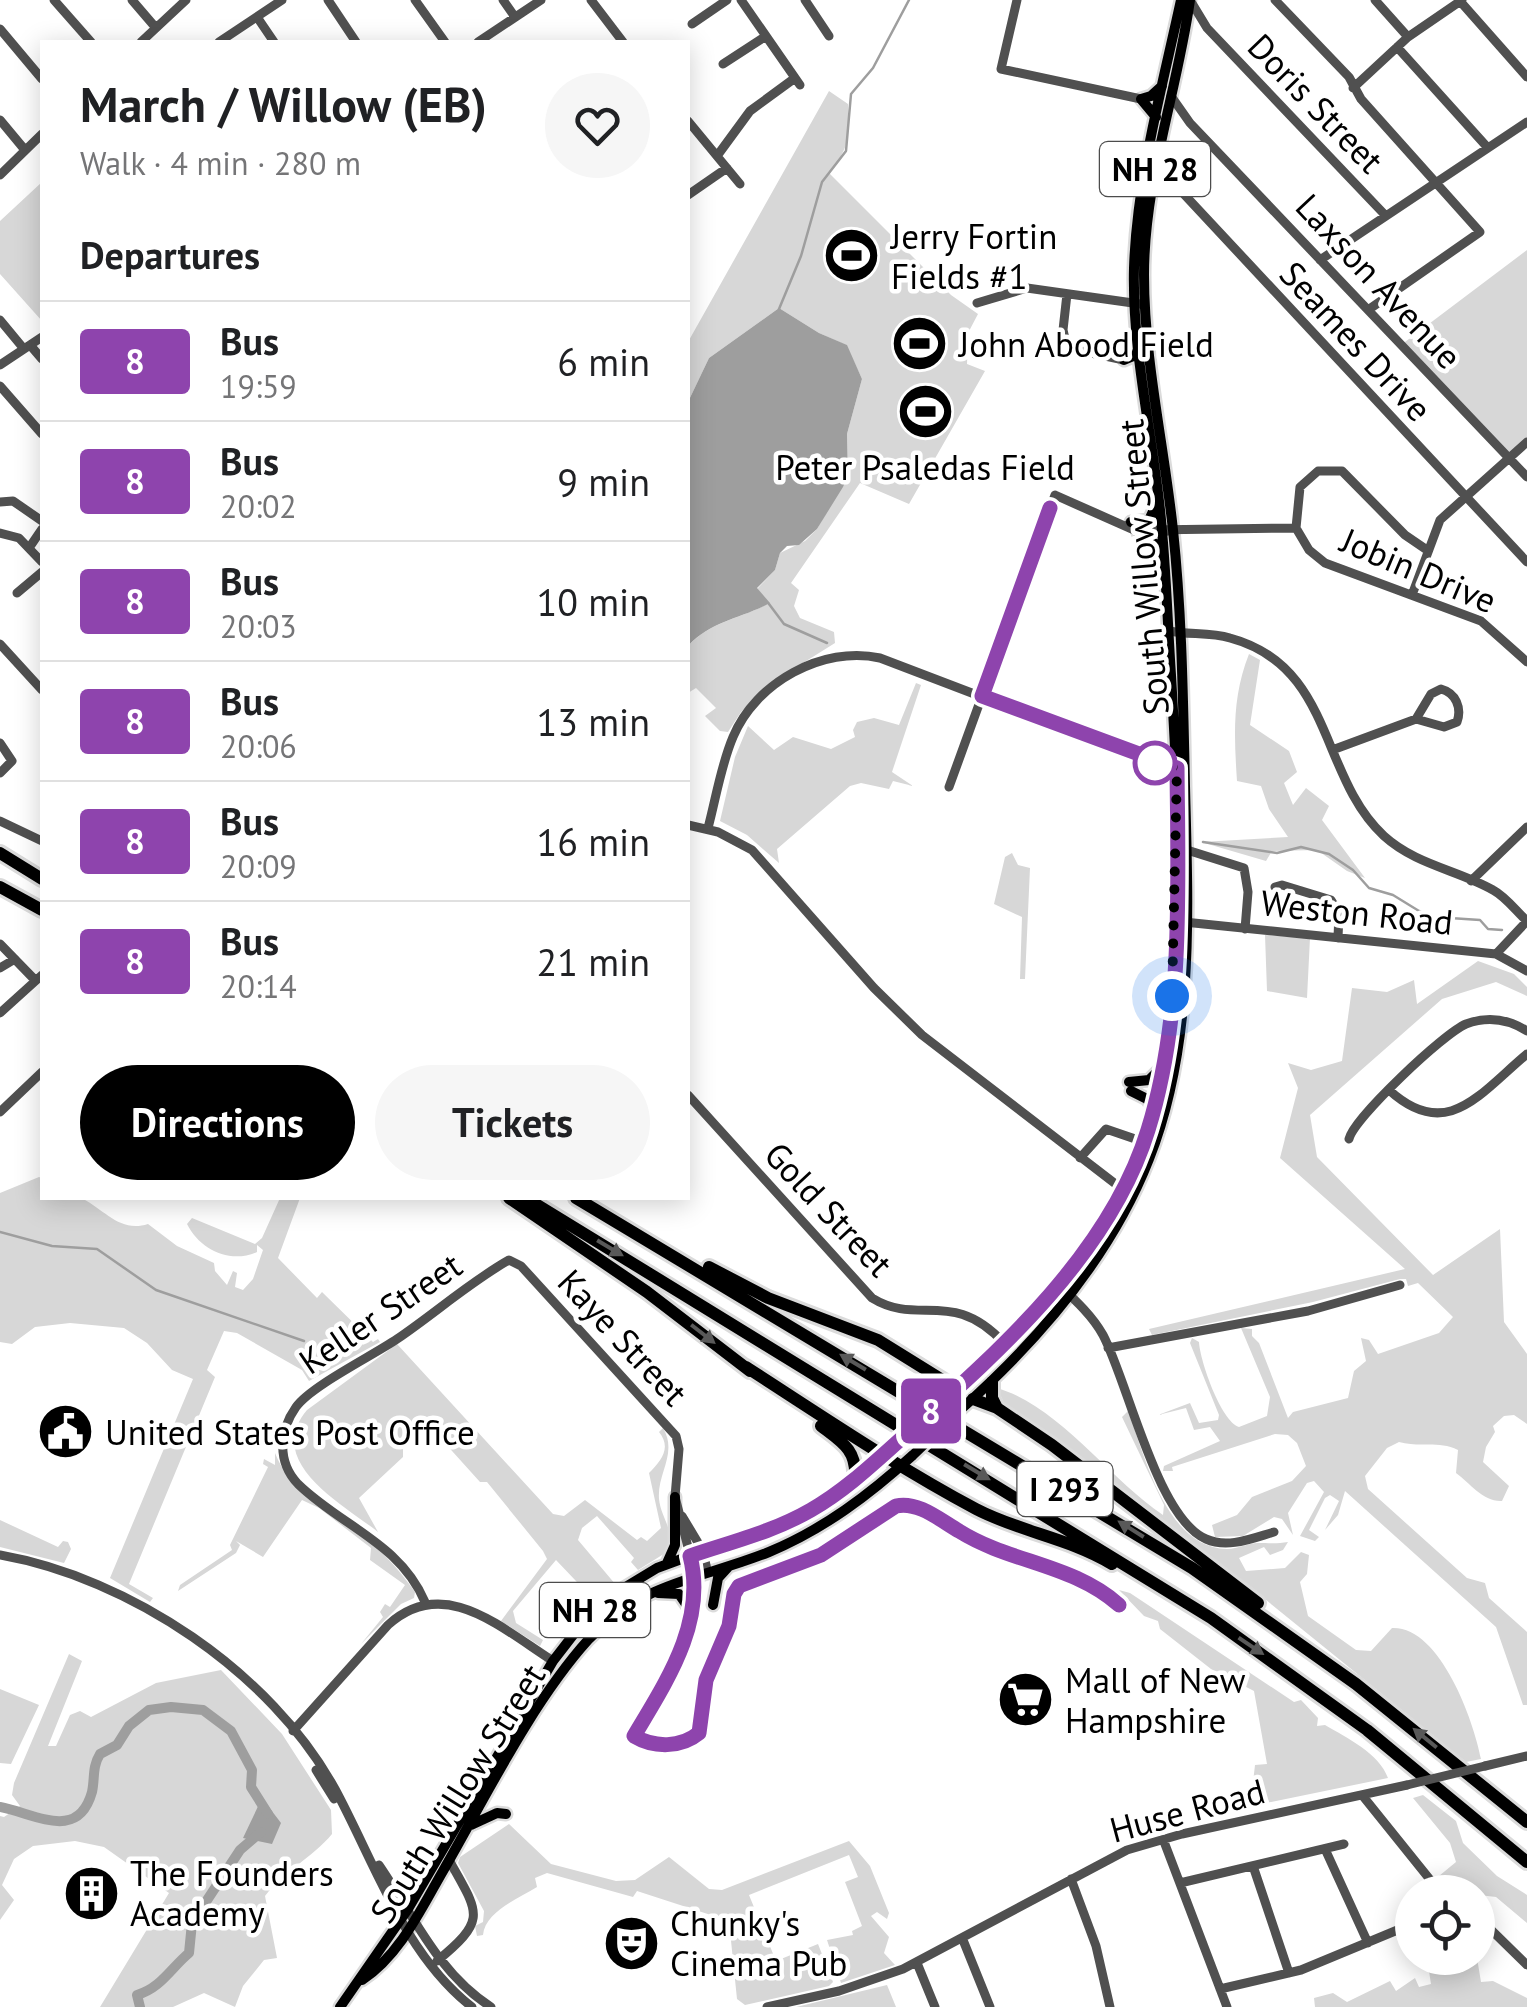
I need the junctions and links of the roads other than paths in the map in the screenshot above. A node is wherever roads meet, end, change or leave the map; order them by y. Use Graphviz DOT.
graph roads {
  1 [pos="54,0"];
  2 [pos="132,0"];
  3 [pos="186,0"];
  4 [pos="282,0"];
  5 [pos="328,0"];
  6 [pos="416,0"];
  7 [pos="504,0"];
  8 [pos="541,0"];
  9 [pos="591,0"];
  10 [pos="727,0"];
  11 [pos="742,0"];
  12 [pos="805,0"];
  13 [pos="1016,0"];
  14 [pos="1181,0"];
  15 [pos="1190,0"];
  16 [pos="1275,0"];
  17 [pos="1375,0"];
  18 [pos="1461,0"];
  19 [pos="257,17"];
  20 [pos="515,17"];
  21 [pos="692,24"];
  22 [pos="0,28"];
  23 [pos="156,28"];
  24 [pos="1206,28"];
  25 [pos="1184,29"];
  26 [pos="766,36"];
  27 [pos="830,36"];
  28 [pos="1408,38"];
  29 [pos="88,40"];
  30 [pos="142,40"];
  31 [pos="222,40"];
  32 [pos="273,40"];
  33 [pos="355,40"];
  34 [pos="443,40"];
  35 [pos="481,40"];
  36 [pos="621,40"];
  37 [pos="1397,47"];
  38 [pos="723,64"];
  39 [pos="40,77"];
  40 [pos="1527,77"];
  41 [pos="1353,88"];
  42 [pos="1166,89"];
  43 [pos="1141,100"];
  44 [pos="1163,105"];
  45 [pos="1156,117"];
  46 [pos="0,120"];
  47 [pos="1527,122"];
  48 [pos="690,123"];
  49 [pos="1190,123"];
  50 [pos="40,136"];
  51 [pos="1488,148"];
  52 [pos="25,150"];
  53 [pos="718,156"];
  54 [pos="1152,160"];
  55 [pos="727,168"];
  56 [pos="0,175"];
  57 [pos="1436,182"];
  58 [pos="740,184"];
  59 [pos="690,194"];
  60 [pos="1386,216"];
  61 [pos="1320,260"];
  62 [pos="1067,294"];
  63 [pos="977,302"];
  64 [pos="1140,304"];
  65 [pos="1368,310"];
  66 [pos="0,320"];
  67 [pos="40,338"];
  68 [pos="1138,343"];
  69 [pos="27,347"];
  70 [pos="40,358"];
  71 [pos="1124,360"];
  72 [pos="1141,364"];
  73 [pos="0,365"];
  74 [pos="0,386"];
  75 [pos="40,432"];
  76 [pos="1527,442"];
  77 [pos="1507,456"];
  78 [pos="1527,478"];
  79 [pos="1156,480"];
  80 [pos="1464,496"];
  81 [pos="0,502"];
  82 [pos="1105,514"];
  83 [pos="40,520"];
  84 [pos="1131,522"];
  85 [pos="1296,528"];
  86 [pos="1165,531"];
  87 [pos="40,532"];
  88 [pos="0,533"];
  89 [pos="1138,533"];
  90 [pos="29,548"];
  91 [pos="1428,550"];
  92 [pos="40,560"];
  93 [pos="1527,562"];
  94 [pos="1164,564"];
  95 [pos="40,574"];
  96 [pos="17,593"];
  97 [pos="1412,595"];
  98 [pos="1169,631"];
  99 [pos="1182,634"];
  100 [pos="0,644"];
  101 [pos="1527,662"];
  102 [pos="40,688"];
  103 [pos="982,696"];
  104 [pos="1416,719"];
  105 [pos="0,743"];
  106 [pos="1335,749"];
  107 [pos="1181,770"];
  108 [pos="0,773"];
  109 [pos="948,787"];
  110 [pos="0,821"];
  111 [pos="690,825"];
  112 [pos="1527,827"];
  113 [pos="708,828"];
  114 [pos="40,841"];
  115 [pos="1187,850"];
  116 [pos="0,856"];
  117 [pos="40,878"];
  118 [pos="1471,880"];
  119 [pos="1275,886"];
  120 [pos="0,889"];
  121 [pos="40,909"];
  122 [pos="1181,921"];
  123 [pos="1527,921"];
  124 [pos="1245,928"];
  125 [pos="1338,938"];
  126 [pos="0,944"];
  127 [pos="1496,954"];
  128 [pos="15,960"];
  129 [pos="0,968"];
  130 [pos="1527,971"];
  131 [pos="39,978"];
  132 [pos="0,1014"];
  133 [pos="1527,1031"];
  134 [pos="1527,1054"];
  135 [pos="1163,1063"];
  136 [pos="40,1074"];
  137 [pos="1389,1090"];
  138 [pos="690,1097"];
  139 [pos="0,1112"];
  140 [pos="1152,1115"];
  141 [pos="1349,1140"];
  142 [pos="1144,1142"];
  143 [pos="1080,1158"];
  144 [pos="1128,1192"];
  145 [pos="511,1200"];
  146 [pos="529,1200"];
  147 [pos="579,1200"];
  148 [pos="592,1200"];
  149 [pos="516,1262"];
  150 [pos="1057,1283"];
  151 [pos="1400,1286"];
  152 [pos="1069,1294"];
  153 [pos="1004,1343"];
  154 [pos="1108,1348"];
  155 [pos="746,1368"];
  156 [pos="992,1382"];
  157 [pos="952,1393"];
  158 [pos="973,1399"];
  159 [pos="997,1408"];
  160 [pos="882,1454"];
  161 [pos="901,1465"];
  162 [pos="855,1478"];
  163 [pos="675,1496"];
  164 [pos="681,1514"];
  165 [pos="1274,1532"];
  166 [pos="702,1551"];
  167 [pos="0,1555"];
  168 [pos="690,1556"];
  169 [pos="734,1563"];
  170 [pos="666,1564"];
  171 [pos="701,1572"];
  172 [pos="647,1594"];
  173 [pos="425,1602"];
  174 [pos="713,1605"];
  175 [pos="690,1610"];
  176 [pos="1211,1618"];
  177 [pos="553,1661"];
  178 [pos="1356,1684"];
  179 [pos="293,1731"];
  180 [pos="1527,1756"];
  181 [pos="1362,1795"];
  182 [pos="506,1814"];
  183 [pos="1527,1822"];
  184 [pos="470,1826"];
  185 [pos="1163,1839"];
  186 [pos="1344,1844"];
  187 [pos="1325,1849"];
  188 [pos="449,1860"];
  189 [pos="1527,1862"];
  190 [pos="1253,1866"];
  191 [pos="1426,1875"];
  192 [pos="1070,1878"];
  193 [pos="1180,1883"];
  194 [pos="408,1919"];
  195 [pos="1395,1931"];
  196 [pos="1495,1933"];
  197 [pos="963,1940"];
  198 [pos="1368,1943"];
  199 [pos="435,1963"];
  200 [pos="916,1963"];
  201 [pos="1527,1964"];
  202 [pos="1289,1973"];
  203 [pos="1220,1989"];
  204 [pos="340,2007"];
  205 [pos="472,2007"];
  206 [pos="491,2007"];
  207 [pos="767,2007"];
  208 [pos="934,2007"];
  209 [pos="990,2007"];
  210 [pos="1110,2007"];
  211 [pos="1226,2007"];
  1 -- 29 [label="street"];
  2 -- 23 [label="street"];
  3 -- 23 [label="street"];
  4 -- 19 [label="street"];
  5 -- 33 [label="street"];
  6 -- 34 [label="street"];
  7 -- 20 [label="street"];
  8 -- 20 [label="street"];
  9 -- 36 [label="street"];
  10 -- 21 [label="street"];
  11 -- 26 [label="street"];
  12 -- 27 [label="street"];
  13 -- 43 [label="street"];
  14 -- 42 [label="main road, South Willow Street / NH 28"];
  15 -- 24 [label="street, Doris Street"];
  15 -- 25 [label="main road, South Willow Street / NH 28"];
  16 -- 41 [label="street"];
  17 -- 28 [label="street"];
  18 -- 28 [label="street"];
  18 -- 40 [label="street"];
  19 -- 31 [label="street"];
  19 -- 32 [label="street"];
  20 -- 35 [label="street"];
  22 -- 39 [label="street"];
  23 -- 30 [label="street"];
  24 -- 25 [label="street, Doris Street"];
  24 -- 60 [label="street, Doris Street"];
  25 -- 42 [label="main road, South Willow Street / NH 28"];
  26 -- 38 [label="street"];
  26 -- 53 [label="street"];
  28 -- 37 [label="street"];
  37 -- 41 [label="street"];
  37 -- 51 [label="street"];
  41 -- 57 [label="street"];
  42 -- 43 [label="main road"];
  42 -- 44 [label="main road, South Willow Street / NH 28"];
  42 -- 49 [label="street, Laxson Avenue"];
  43 -- 45 [label="main road"];
  44 -- 45 [label="main road, South Willow Street / NH 28"];
  44 -- 49 [label="street, Laxson Avenue"];
  44 -- 54 [label="main road, South Willow Street / NH 28"];
  45 -- 54 [label="main road, South Willow Street / NH 28"];
  46 -- 52 [label="street"];
  47 -- 51 [label="street"];
  48 -- 53 [label="street"];
  49 -- 61 [label="street, Laxson Avenue"];
  50 -- 52 [label="street"];
  51 -- 57 [label="street"];
  52 -- 56 [label="street"];
  53 -- 55 [label="street"];
  54 -- 64 [label="main road, South Willow Street / NH 28"];
  54 -- 80 [label="street, Seames Drive"];
  55 -- 58 [label="street"];
  55 -- 59 [label="street"];
  57 -- 60 [label="street"];
  57 -- 65 [label="street"];
  60 -- 61 [label="street"];
  61 -- 65 [label="street, Laxson Avenue"];
  62 -- 63 [label="street"];
  62 -- 64 [label="street"];
  62 -- 71 [label="street"];
  64 -- 68 [label="main road, South Willow Street / NH 28"];
  64 -- 86 [label="main road, South Willow Street / NH 28"];
  65 -- 77 [label="street, Laxson Avenue"];
  66 -- 69 [label="street"];
  67 -- 69 [label="street"];
  68 -- 71 [label="main road"];
  68 -- 72 [label="main road, South Willow Street / NH 28"];
  69 -- 70 [label="street"];
  69 -- 73 [label="street"];
  71 -- 72 [label="main road"];
  72 -- 79 [label="main road, South Willow Street / NH 28"];
  74 -- 75 [label="street"];
  76 -- 77 [label="street"];
  77 -- 78 [label="street, Laxson Avenue"];
  77 -- 80 [label="street"];
  79 -- 84 [label="main road"];
  79 -- 86 [label="main road, South Willow Street / NH 28"];
  80 -- 91 [label="street"];
  80 -- 93 [label="street, Seames Drive"];
  81 -- 83 [label="street"];
  82 -- 84 [label="street"];
  82 -- 89 [label="street"];
  82 -- 103 [label="street"];
  84 -- 86 [label="street"];
  85 -- 86 [label="street, Jobin Drive"];
  85 -- 91 [label="street"];
  85 -- 97 [label="street, Jobin Drive"];
  86 -- 89 [label="street"];
  86 -- 94 [label="main road, South Willow Street / NH 28"];
  86 -- 99 [label="main road, South Willow Street / NH 28"];
  87 -- 90 [label="street"];
  88 -- 90 [label="street"];
  89 -- 94 [label="main road"];
  90 -- 92 [label="street"];
  91 -- 97 [label="street"];
  94 -- 98 [label="main road, South Willow Street / NH 28"];
  95 -- 96 [label="street"];
  97 -- 101 [label="street, Jobin Drive"];
  98 -- 99 [label="street"];
  98 -- 107 [label="main road, South Willow Street / NH 28"];
  99 -- 106 [label="street"];
  99 -- 107 [label="main road, South Willow Street / NH 28"];
  100 -- 102 [label="street"];
  103 -- 107 [label="street"];
  103 -- 109 [label="street"];
  103 -- 113 [label="street"];
  104 -- 104 [label="street"];
  104 -- 106 [label="street"];
  105 -- 108 [label="street"];
  106 -- 118 [label="street"];
  107 -- 115 [label="main road, South Willow Street / NH 28"];
  107 -- 122 [label="main road, South Willow Street / NH 28"];
  110 -- 114 [label="street"];
  111 -- 113 [label="street"];
  112 -- 118 [label="street"];
  113 -- 143 [label="street"];
  115 -- 122 [label="main road, South Willow Street / NH 28"];
  115 -- 124 [label="street"];
  116 -- 117 [label="highway"];
  118 -- 123 [label="street"];
  119 -- 125 [label="street"];
  120 -- 121 [label="highway"];
  122 -- 124 [label="street, Weston Road"];
  122 -- 135 [label="main road, South Willow Street / NH 28"];
  122 -- 144 [label="main road, South Willow Street / NH 28"];
  123 -- 127 [label="street"];
  124 -- 125 [label="street, Weston Road"];
  125 -- 127 [label="street, Weston Road"];
  126 -- 128 [label="street"];
  127 -- 130 [label="street, Weston Road"];
  128 -- 129 [label="street"];
  128 -- 131 [label="street"];
  131 -- 132 [label="street"];
  133 -- 137 [label="street"];
  134 -- 137 [label="street"];
  135 -- 140 [label="main road, South Willow Street / NH 28"];
  135 -- 140 [label="main road"];
  136 -- 139 [label="street"];
  137 -- 141 [label="street"];
  138 -- 153 [label="street, Gold Street"];
  140 -- 142 [label="main road, South Willow Street / NH 28"];
  142 -- 143 [label="street"];
  142 -- 144 [label="main road, South Willow Street / NH 28"];
  143 -- 144 [label="street"];
  144 -- 150 [label="main road, South Willow Street / NH 28"];
  144 -- 152 [label="main road, South Willow Street / NH 28"];
  145 -- 155 [label="highway, one-way"];
  146 -- 176 [label="highway, I 293, one-way"];
  178 -- 147 [label="highway, I 293, one-way"];
  148 -- 157 [label="highway"];
  149 -- 163 [label="street, Kaye Street"];
  149 -- 173 [label="street, Keller Street"];
  150 -- 152 [label="street"];
  150 -- 153 [label="main road, South Willow Street / NH 28"];
  151 -- 154 [label="street"];
  152 -- 154 [label="street"];
  152 -- 156 [label="main road, South Willow Street / NH 28"];
  153 -- 157 [label="main road, South Willow Street / NH 28"];
  154 -- 165 [label="street"];
  155 -- 160 [label="highway"];
  155 -- 162 [label="highway"];
  156 -- 158 [label="main road, South Willow Street / NH 28"];
  156 -- 159 [label="highway"];
  157 -- 158 [label="main road"];
  157 -- 160 [label="main road, South Willow Street / NH 28, bridge"];
  158 -- 159 [label="highway"];
  158 -- 161 [label="main road, South Willow Street / NH 28, bridge"];
  159 -- 178 [label="highway"];
  160 -- 161 [label="highway"];
  160 -- 162 [label="main road, South Willow Street / NH 28"];
  161 -- 169 [label="main road, South Willow Street / NH 28"];
  161 -- 176 [label="highway"];
  162 -- 166 [label="main road, South Willow Street / NH 28"];
  163 -- 164 [label="street, Kaye Street"];
  163 -- 170 [label="main road"];
  164 -- 166 [label="street, Kaye Street"];
  164 -- 168 [label="street, Kaye Street"];
  166 -- 168 [label="main road, South Willow Street / NH 28"];
  166 -- 171 [label="street, Kaye Street"];
  167 -- 179 [label="street"];
  168 -- 170 [label="main road, South Willow Street / NH 28"];
  168 -- 171 [label="street, Kaye Street"];
  169 -- 171 [label="main road, South Willow Street / NH 28"];
  169 -- 174 [label="main road"];
  170 -- 177 [label="main road, South Willow Street / NH 28"];
  171 -- 172 [label="main road, South Willow Street / NH 28"];
  172 -- 175 [label="main road"];
  172 -- 184 [label="main road, South Willow Street / NH 28"];
  173 -- 177 [label="street"];
  173 -- 179 [label="street"];
  176 -- 189 [label="highway, I 293, one-way"];
  177 -- 194 [label="main road, South Willow Street / NH 28"];
  183 -- 178 [label="highway, I 293, one-way"];
  179 -- 194 [label="street"];
  180 -- 181 [label="street, Huse Road, bridge"];
  181 -- 185 [label="street, Huse Road"];
  181 -- 191 [label="street"];
  182 -- 184 [label="main road"];
  184 -- 188 [label="main road, South Willow Street / NH 28"];
  185 -- 192 [label="street, Huse Road"];
  185 -- 193 [label="street"];
  186 -- 187 [label="street"];
  187 -- 190 [label="street"];
  187 -- 198 [label="street"];
  188 -- 194 [label="main road, South Willow Street / NH 28"];
  188 -- 199 [label="street"];
  190 -- 193 [label="street"];
  190 -- 202 [label="street"];
  192 -- 197 [label="street, Huse Road"];
  192 -- 210 [label="street"];
  193 -- 203 [label="street"];
  194 -- 199 [label="street"];
  194 -- 204 [label="main road, South Willow Street / NH 28"];
  195 -- 198 [label="street"];
  196 -- 201 [label="street"];
  197 -- 200 [label="street, Huse Road"];
  197 -- 209 [label="street"];
  198 -- 202 [label="street"];
  199 -- 205 [label="street"];
  199 -- 206 [label="street"];
  200 -- 207 [label="street, Huse Road"];
  200 -- 208 [label="street"];
  202 -- 203 [label="street"];
  203 -- 211 [label="street"];
}
